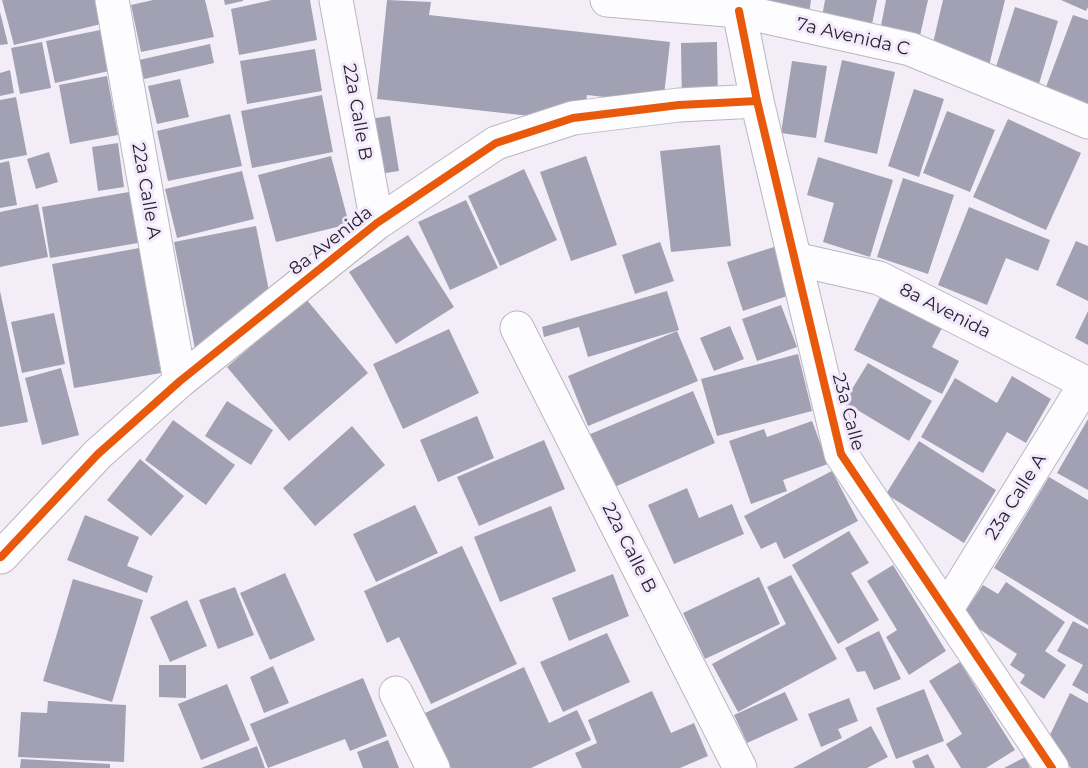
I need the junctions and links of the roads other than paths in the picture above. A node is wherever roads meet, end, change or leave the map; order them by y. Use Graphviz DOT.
graph roads {
  1 [pos="112,0"];
  2 [pos="336,0"];
  3 [pos="607,0"];
  4 [pos="740,11"];
  5 [pos="757,101"];
  6 [pos="1088,122"];
  7 [pos="377,223"];
  8 [pos="795,259"];
  9 [pos="518,328"];
  10 [pos="180,381"];
  11 [pos="1087,383"];
  12 [pos="0,557"];
  13 [pos="0,567"];
  14 [pos="946,610"];
  15 [pos="396,693"];
  16 [pos="433,768"];
  17 [pos="740,768"];
  18 [pos="1052,768"];
  1 -- 10 [label="street, 22a Calle A"];
  2 -- 7 [label="street, 22a Calle B"];
  3 -- 4 [label="street, 7a Avenida C"];
  4 -- 5 [label="street, 23a Calle"];
  4 -- 6 [label="street, 7a Avenida C"];
  5 -- 7 [label="street, 8a Avenida"];
  5 -- 8 [label="street, 23a Calle"];
  7 -- 10 [label="street, 8a Avenida"];
  8 -- 11 [label="street, 8a Avenida"];
  8 -- 14 [label="street, 23a Calle"];
  9 -- 17 [label="street, 22a Calle B"];
  10 -- 12 [label="street, 8a Avenida"];
  11 -- 14 [label="street, 23a Calle A"];
  12 -- 13 [label="street"];
  14 -- 18 [label="street, 23a Calle"];
  15 -- 16 [label="street"];
}
